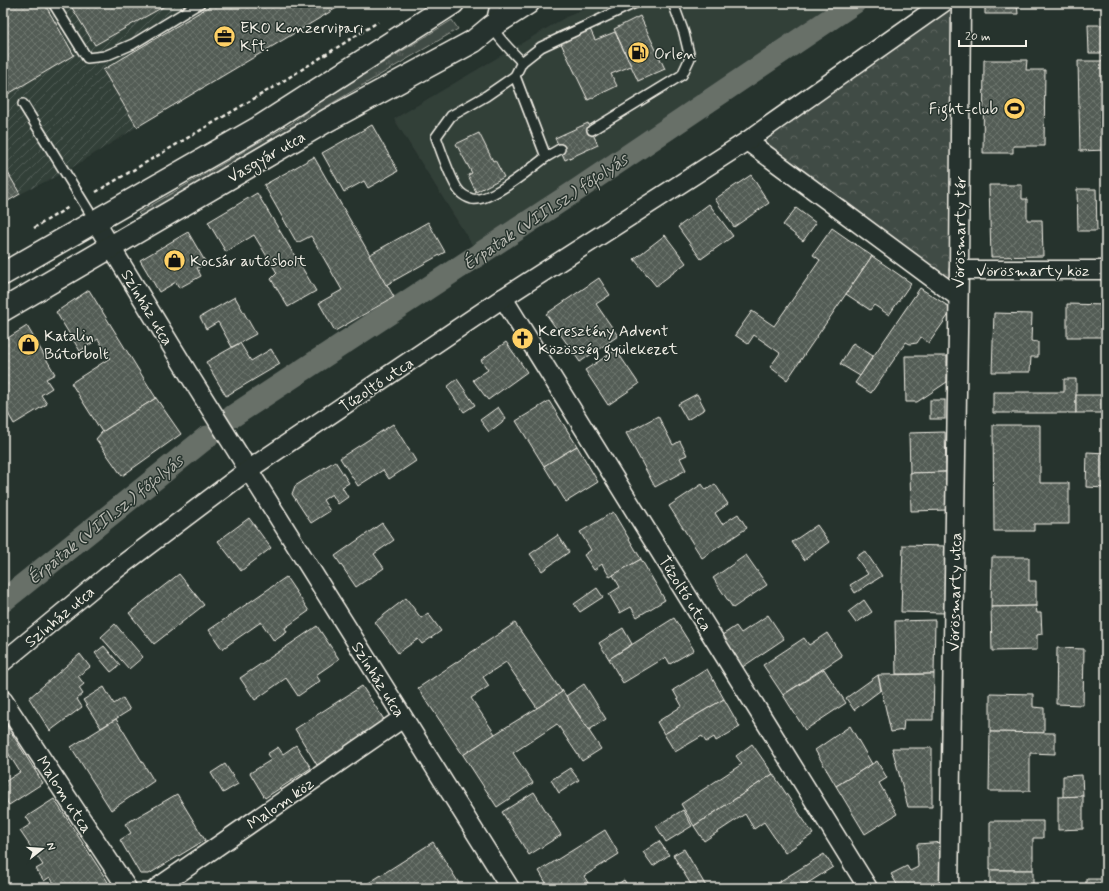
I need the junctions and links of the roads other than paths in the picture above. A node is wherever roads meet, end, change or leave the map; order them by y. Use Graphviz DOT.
graph roads {
  1 [pos="53,3"];
  2 [pos="200,3"];
  3 [pos="453,3"];
  4 [pos="496,3"];
  5 [pos="528,3"];
  6 [pos="635,3"];
  7 [pos="673,3"];
  8 [pos="944,3"];
  9 [pos="961,3"];
  10 [pos="492,26"];
  11 [pos="522,62"];
  12 [pos="515,76"];
  13 [pos="23,104"];
  14 [pos="592,130"];
  15 [pos="748,141"];
  16 [pos="560,149"];
  17 [pos="546,157"];
  18 [pos="95,221"];
  19 [pos="112,246"];
  20 [pos="960,270"];
  21 [pos="1106,270"];
  22 [pos="3,274"];
  23 [pos="958,297"];
  24 [pos="504,298"];
  25 [pos="3,310"];
  26 [pos="248,470"];
  27 [pos="3,662"];
  28 [pos="3,700"];
  29 [pos="403,718"];
  30 [pos="127,888"];
  31 [pos="157,888"];
  32 [pos="510,888"];
  33 [pos="868,888"];
  34 [pos="950,888"];
  1 -- 2 [label="lane"];
  3 -- 18 [label="main road, Vasgyár utca"];
  4 -- 10 [label="lane"];
  5 -- 10 [label="main road, Vasgyár utca"];
  6 -- 11 [label="lane"];
  7 -- 14 [label="lane"];
  8 -- 15 [label="street"];
  9 -- 20 [label="street, Vörösmarty tér"];
  10 -- 11 [label="lane"];
  10 -- 19 [label="main road, Vasgyár utca"];
  11 -- 12 [label="lane"];
  12 -- 17 [label="lane"];
  12 -- 17 [label="lane"];
  13 -- 18 [label="lane"];
  15 -- 23 [label="street, Vörösmarty tér"];
  15 -- 24 [label="street, Tűzoltó utca"];
  16 -- 17 [label="lane"];
  18 -- 19 [label="street, Színház utca"];
  18 -- 22 [label="main road, Vasgyár utca"];
  19 -- 25 [label="main road, Vasgyár utca"];
  19 -- 26 [label="street, Színház utca"];
  20 -- 21 [label="street, Vörösmarty köz"];
  20 -- 23 [label="street, Vörösmarty tér"];
  23 -- 34 [label="street, Vörösmarty utca"];
  24 -- 26 [label="street, Tűzoltó utca"];
  24 -- 33 [label="street, Tűzoltó utca"];
  26 -- 27 [label="street, Színház utca"];
  26 -- 29 [label="street, Színház utca"];
  28 -- 30 [label="street, Malom utca"];
  29 -- 31 [label="street, Malom köz"];
  29 -- 32 [label="street, Színház utca"];
}
